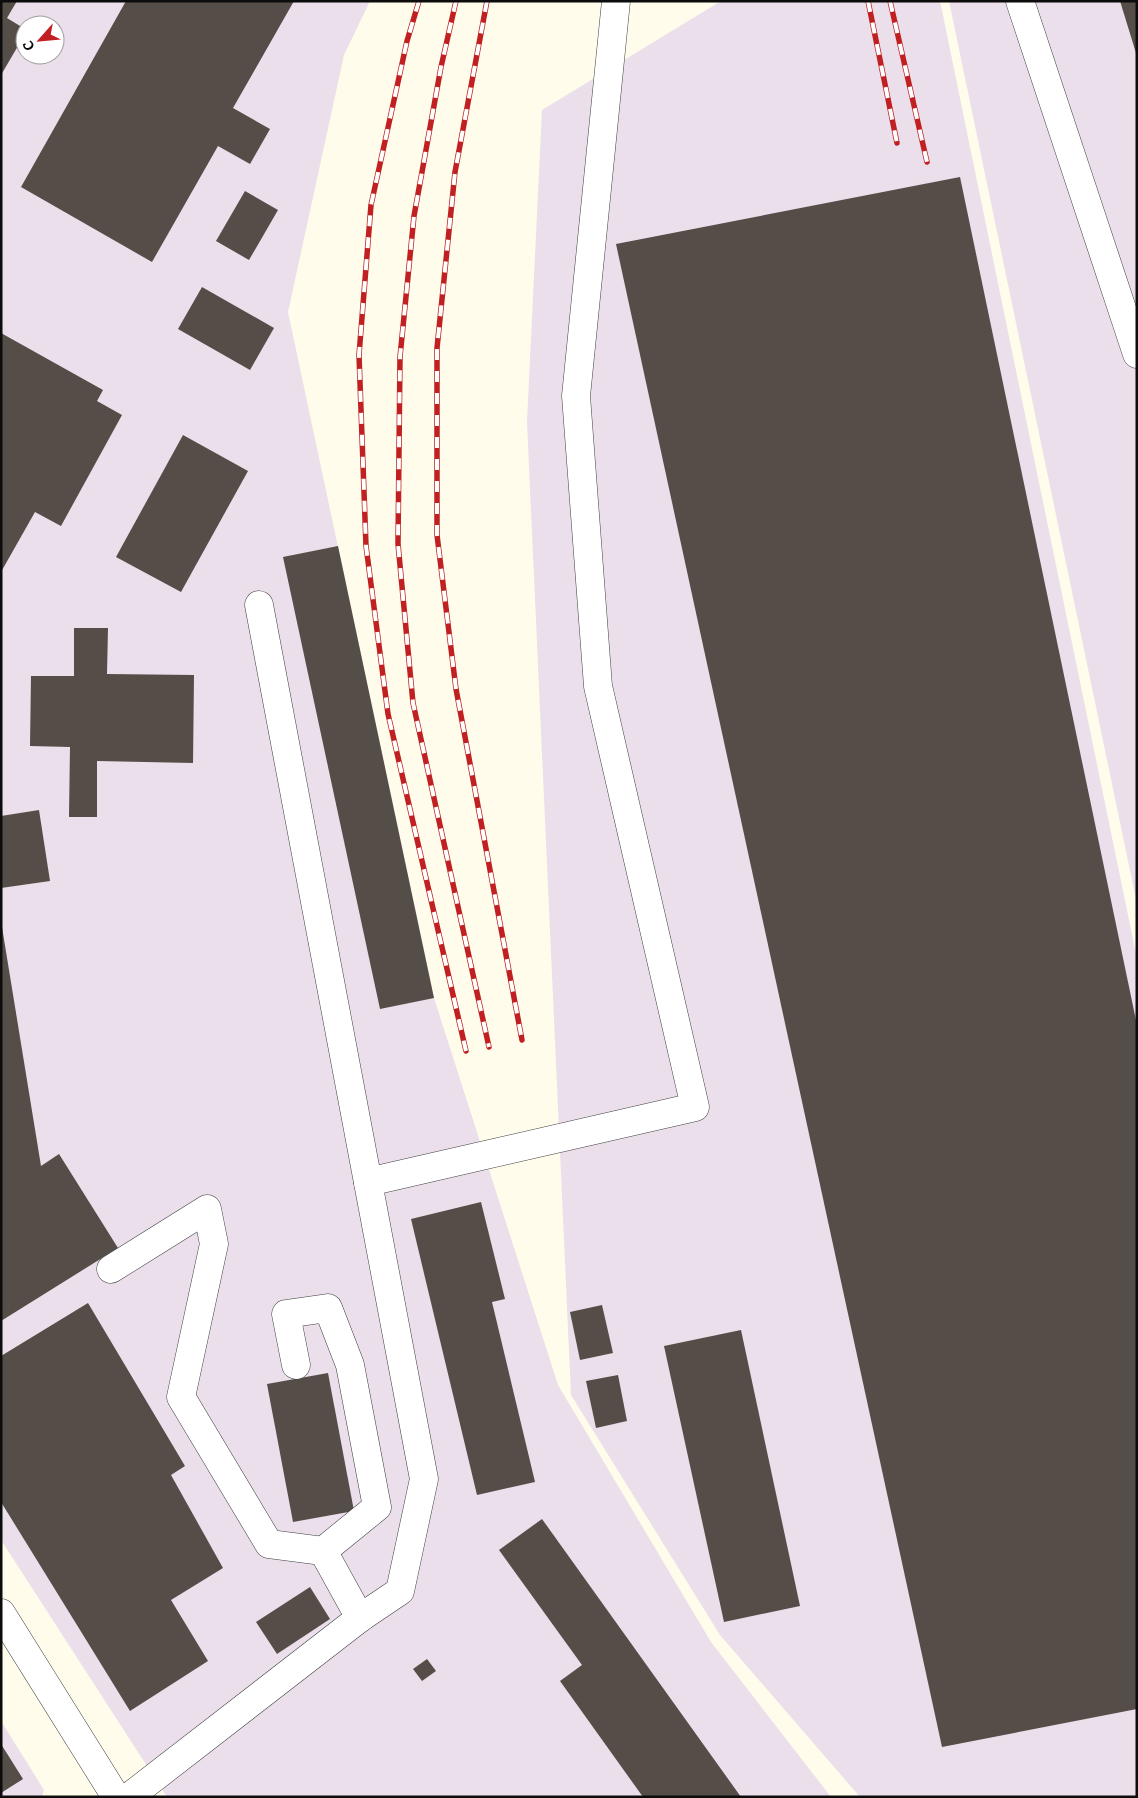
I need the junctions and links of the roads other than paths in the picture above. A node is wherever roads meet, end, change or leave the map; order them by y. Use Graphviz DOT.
graph roads {
  1 [pos="616,1"];
  2 [pos="1020,1"];
  3 [pos="1137,354"];
  4 [pos="259,605"];
  5 [pos="368,1182"];
  6 [pos="111,1269"];
  7 [pos="296,1365"];
  8 [pos="323,1551"];
  9 [pos="1,1613"];
  10 [pos="360,1618"];
  11 [pos="116,1797"];
  12 [pos="129,1797"];
  1 -- 5 [label="street"];
  2 -- 3 [label="street"];
  4 -- 5 [label="street"];
  5 -- 10 [label="street"];
  6 -- 8 [label="street"];
  7 -- 8 [label="street"];
  8 -- 10 [label="street"];
  9 -- 11 [label="street"];
  10 -- 12 [label="street"];
}
